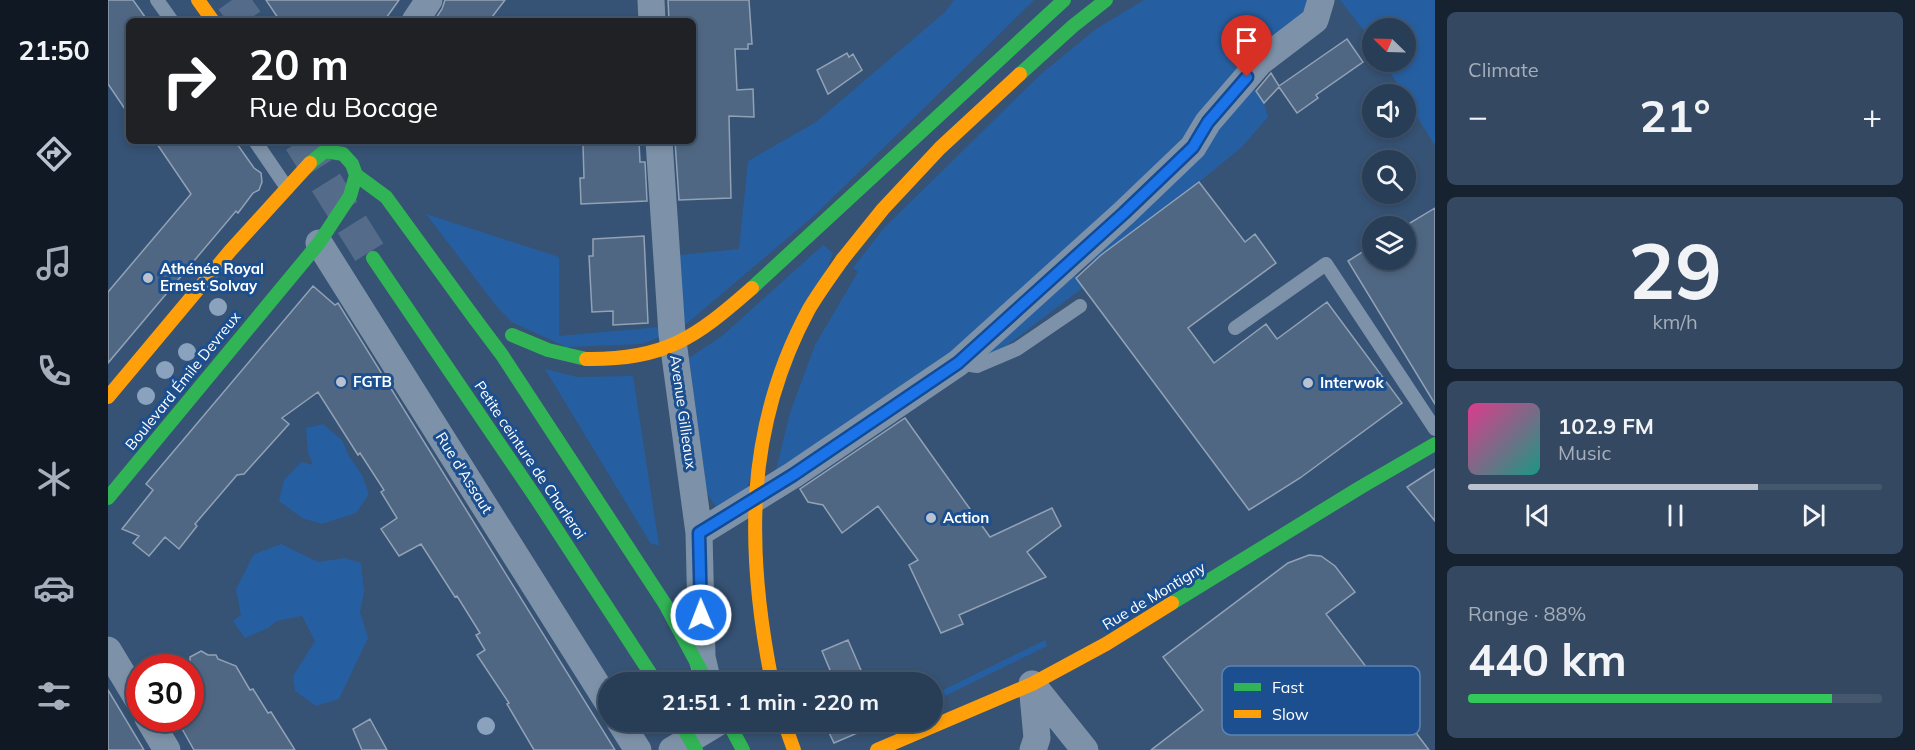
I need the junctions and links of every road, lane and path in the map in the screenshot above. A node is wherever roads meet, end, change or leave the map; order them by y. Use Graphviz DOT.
graph roads {
  1 [pos="157,0"];
  2 [pos="198,0"];
  3 [pos="429,0"];
  4 [pos="651,0"];
  5 [pos="1064,0"];
  6 [pos="1106,0"];
  7 [pos="1321,0"];
  8 [pos="170,18"];
  9 [pos="211,18"];
  10 [pos="417,18"];
  11 [pos="652,18"];
  12 [pos="257,144"];
  13 [pos="319,144"];
  14 [pos="659,144"];
  15 [pos="342,155"];
  16 [pos="287,188"];
  17 [pos="320,243"];
  18 [pos="373,258"];
  19 [pos="1080,306"];
  20 [pos="1235,328"];
  21 [pos="512,335"];
  22 [pos="958,363"];
  23 [pos="108,397"];
  24 [pos="1435,429"];
  25 [pos="1435,444"];
  26 [pos="108,498"];
  27 [pos="699,533"];
  28 [pos="108,650"];
  29 [pos="649,672"];
  30 [pos="702,672"];
  31 [pos="706,672"];
  32 [pos="770,672"];
  33 [pos="126,680"];
  34 [pos="1032,684"];
  35 [pos="598,686"];
  36 [pos="156,732"];
  37 [pos="626,732"];
  38 [pos="686,732"];
  39 [pos="702,732"];
  40 [pos="723,732"];
  41 [pos="733,732"];
  42 [pos="788,732"];
  43 [pos="167,750"];
  44 [pos="638,750"];
  45 [pos="672,750"];
  46 [pos="696,750"];
  47 [pos="731,750"];
  48 [pos="743,750"];
  49 [pos="794,750"];
  50 [pos="878,750"];
  51 [pos="1033,750"];
  52 [pos="1085,750"];
  1 -- 8 [label="lane"];
  2 -- 9 [label="main road"];
  3 -- 10 [label="street"];
  4 -- 11 [label="street"];
  5 -- 21 [label="main road, bridge"];
  6 -- 32 [label="main road, bridge"];
  7 -- 22 [label="street"];
  12 -- 16 [label="lane"];
  13 -- 15 [label="main road"];
  14 -- 27 [label="street, Avenue Gillieaux"];
  15 -- 16 [label="main road"];
  15 -- 17 [label="main road, Boulevard Émile Devreux"];
  15 -- 30 [label="main road, bridge"];
  16 -- 23 [label="main road"];
  17 -- 26 [label="main road, Boulevard Émile Devreux"];
  17 -- 35 [label="street, Rue d'Assaut"];
  18 -- 29 [label="main road, Petite ceinture de Charleroi"];
  19 -- 22 [label="lane"];
  20 -- 24 [label="lane"];
  22 -- 27 [label="street"];
  25 -- 34 [label="main road, Rue de Montigny"];
  27 -- 31 [label="street, Avenue Gillieaux"];
  28 -- 33 [label="street"];
  34 -- 50 [label="main road, Rue de Montigny"];
  34 -- 51 [label="street"];
  34 -- 52 [label="street"];
  36 -- 43 [label="street"];
  37 -- 44 [label="street"];
  38 -- 46 [label="main road, bridge"];
  39 -- 45 [label="street"];
  40 -- 47 [label="street"];
  41 -- 48 [label="main road"];
  42 -- 49 [label="main road"];
}
